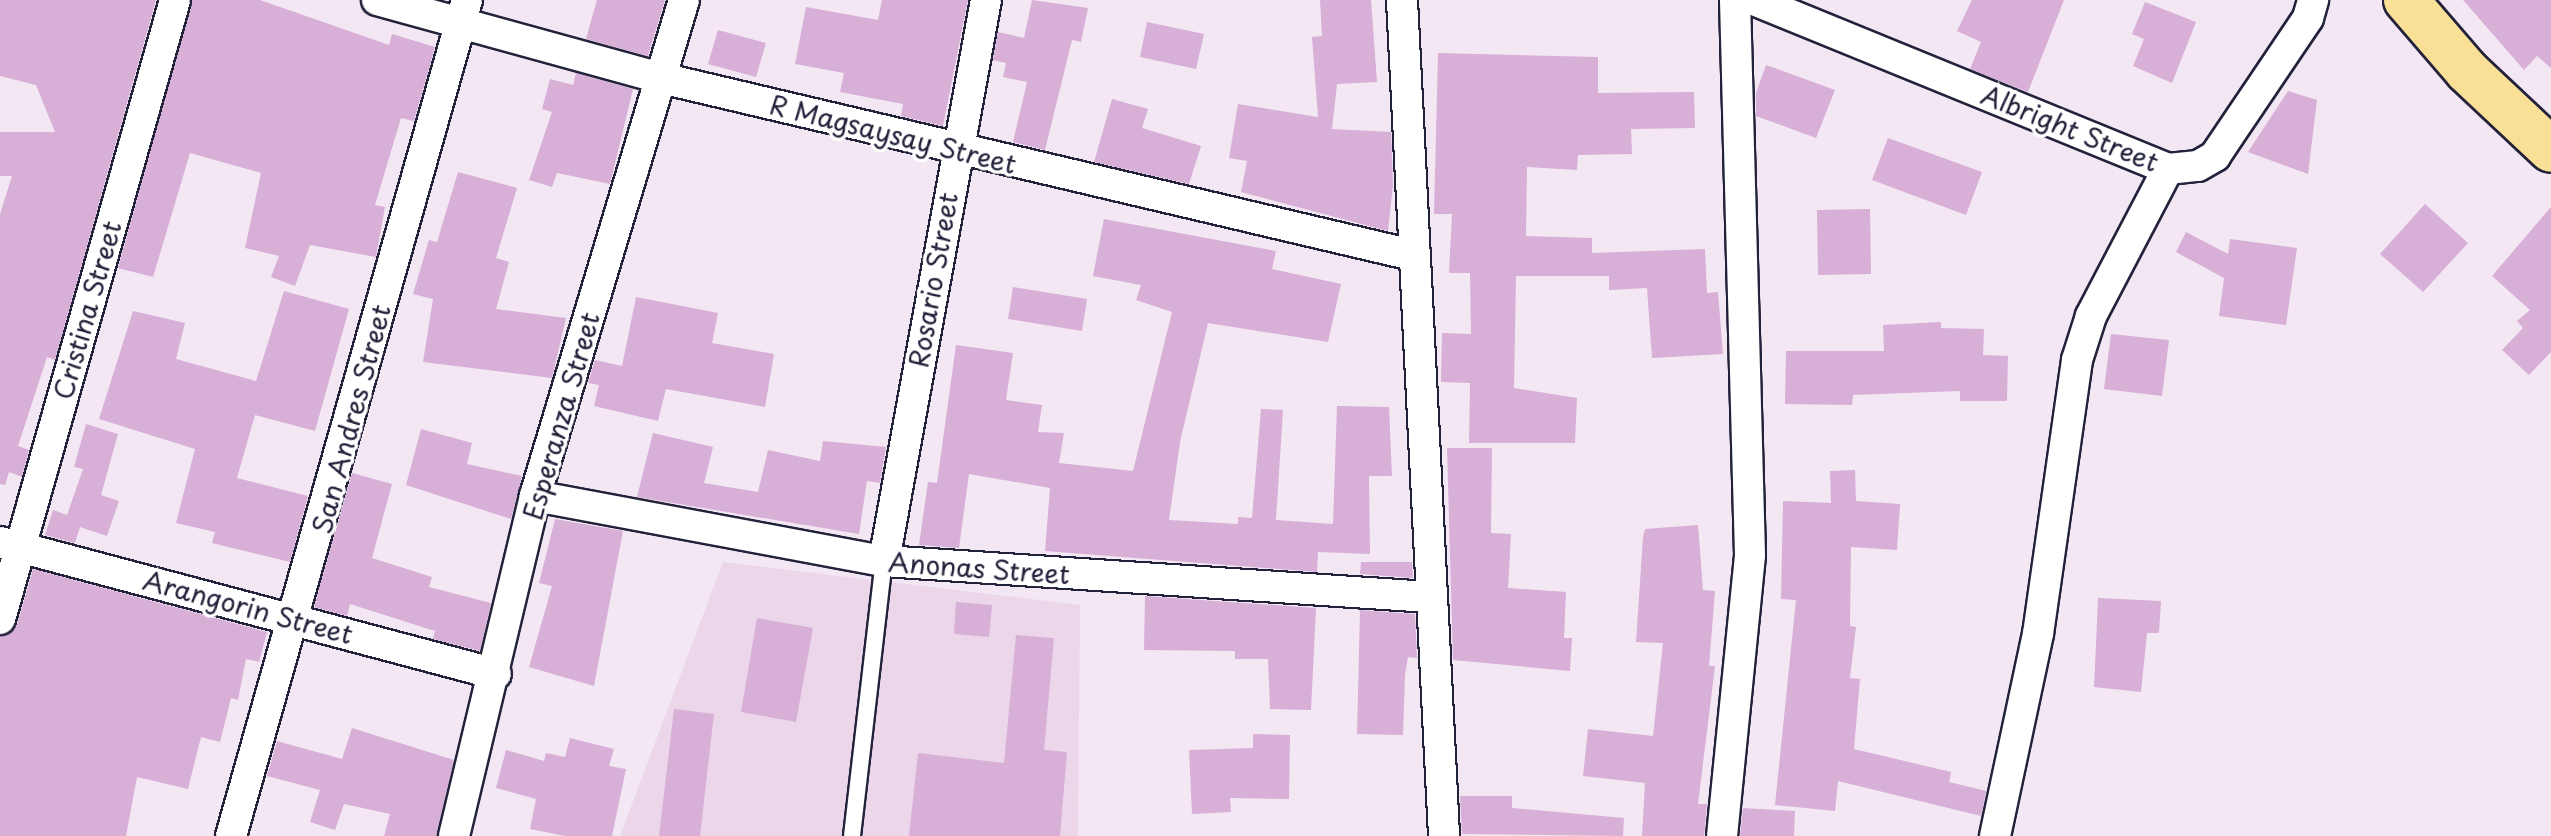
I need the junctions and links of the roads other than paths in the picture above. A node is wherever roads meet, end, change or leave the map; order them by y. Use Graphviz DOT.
graph roads {
  1 [pos="175,0"];
  2 [pos="377,0"];
  3 [pos="684,0"];
  4 [pos="986,0"];
  5 [pos="1402,0"];
  6 [pos="1735,0"];
  7 [pos="1754,0"];
  8 [pos="2313,0"];
  9 [pos="2406,0"];
  10 [pos="463,12"];
  11 [pos="661,78"];
  12 [pos="956,150"];
  13 [pos="2551,150"];
  14 [pos="2168,169"];
  15 [pos="1412,255"];
  16 [pos="535,496"];
  17 [pos="10,545"];
  18 [pos="884,561"];
  19 [pos="1429,597"];
  20 [pos="296,618"];
  21 [pos="0,619"];
  22 [pos="496,674"];
  23 [pos="231,836"];
  24 [pos="454,836"];
  25 [pos="852,836"];
  26 [pos="1444,836"];
  27 [pos="1722,836"];
  28 [pos="1995,836"];
  1 -- 17 [label="street, Cristina Street"];
  2 -- 10 [label="street, R Magsaysay Street"];
  3 -- 11 [label="street, Esperanza Street"];
  4 -- 12 [label="street, Rosario Street"];
  5 -- 15 [label="street"];
  6 -- 27 [label="street"];
  7 -- 14 [label="street, Albright Street"];
  8 -- 14 [label="street, Albright Street"];
  9 -- 13 [label="main road"];
  10 -- 11 [label="street, R Magsaysay Street"];
  10 -- 20 [label="street, San Andres Street"];
  11 -- 12 [label="street, R Magsaysay Street"];
  11 -- 16 [label="street, Esperanza Street"];
  12 -- 15 [label="street, R Magsaysay Street"];
  12 -- 18 [label="street, Rosario Street"];
  14 -- 28 [label="street"];
  15 -- 19 [label="street"];
  16 -- 18 [label="street, Anonas Street"];
  16 -- 22 [label="street, Esperanza Street"];
  17 -- 20 [label="street, Arangorin Street"];
  17 -- 21 [label="street, Cristina Street"];
  18 -- 19 [label="street, Anonas Street"];
  18 -- 25 [label="lane"];
  19 -- 26 [label="street"];
  20 -- 22 [label="street, Arangorin Street"];
  20 -- 23 [label="street, San Andres Street"];
  22 -- 24 [label="street, Esperanza Street"];
}
